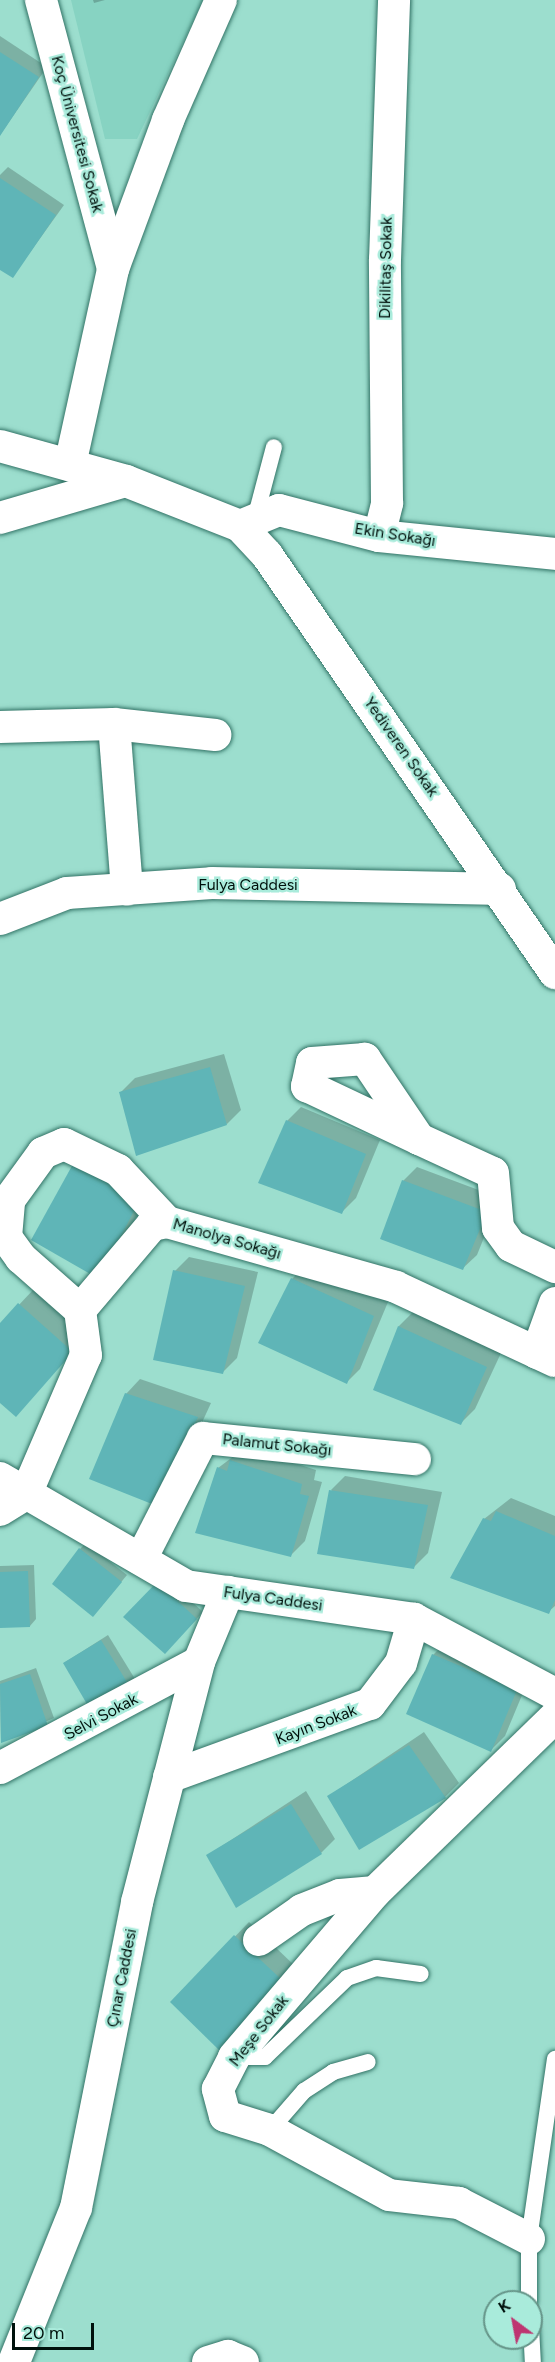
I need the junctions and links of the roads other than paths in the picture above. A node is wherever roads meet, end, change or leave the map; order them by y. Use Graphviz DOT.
graph roads {
  1 [pos="41,0"];
  2 [pos="221,0"];
  3 [pos="394,0"];
  4 [pos="113,269"];
  5 [pos="0,446"];
  6 [pos="274,447"];
  7 [pos="70,465"];
  8 [pos="126,481"];
  9 [pos="0,518"];
  10 [pos="248,520"];
  11 [pos="379,536"];
  12 [pos="555,554"];
  13 [pos="114,724"];
  14 [pos="0,727"];
  15 [pos="215,735"];
  16 [pos="127,889"];
  17 [pos="500,889"];
  18 [pos="0,919"];
  19 [pos="555,974"];
  20 [pos="419,1139"];
  21 [pos="167,1222"];
  22 [pos="555,1267"];
  23 [pos="555,1303"];
  24 [pos="80,1310"];
  25 [pos="546,1357"];
  26 [pos="415,1459"];
  27 [pos="9,1494"];
  28 [pos="141,1559"];
  29 [pos="228,1592"];
  30 [pos="414,1619"];
  31 [pos="199,1662"];
  32 [pos="555,1694"];
  33 [pos="555,1717"];
  34 [pos="0,1768"];
  35 [pos="169,1777"];
  36 [pos="375,1893"];
  37 [pos="259,1940"];
  38 [pos="421,1974"];
  39 [pos="234,2057"];
  40 [pos="555,2059"];
  41 [pos="368,2062"];
  42 [pos="270,2130"];
  43 [pos="529,2239"];
  44 [pos="529,2290"];
  45 [pos="14,2362"];
  46 [pos="207,2362"];
  47 [pos="243,2362"];
  1 -- 4 [label="street, Koç Üniversitesi Sokak"];
  2 -- 4 [label="street"];
  3 -- 11 [label="street, Dikilitaş Sokak"];
  4 -- 7 [label="street"];
  5 -- 7 [label="street"];
  6 -- 10 [label="lane"];
  7 -- 8 [label="street"];
  8 -- 9 [label="street"];
  8 -- 10 [label="street"];
  10 -- 11 [label="street, Ekin Sokağı"];
  10 -- 17 [label="street, Yediveren Sokak"];
  11 -- 12 [label="street, Ekin Sokağı"];
  13 -- 14 [label="street"];
  13 -- 15 [label="street"];
  13 -- 16 [label="street"];
  16 -- 17 [label="street, Fulya Caddesi"];
  16 -- 18 [label="street, Fulya Caddesi"];
  17 -- 19 [label="street, Yediveren Sokak"];
  20 -- 22 [label="street"];
  21 -- 24 [label="street, Manolya Sokağı"];
  21 -- 24 [label="street"];
  21 -- 25 [label="street, Manolya Sokağı"];
  23 -- 25 [label="street"];
  24 -- 27 [label="street"];
  26 -- 28 [label="street, Palamut Sokağı"];
  27 -- 28 [label="street, Fulya Caddesi"];
  28 -- 29 [label="street, Fulya Caddesi"];
  29 -- 30 [label="street, Fulya Caddesi"];
  29 -- 31 [label="street, Çınar Caddesi"];
  30 -- 32 [label="street, Fulya Caddesi"];
  30 -- 35 [label="street, Kayın Sokak"];
  31 -- 34 [label="street, Selvi Sokak"];
  31 -- 35 [label="street, Çınar Caddesi"];
  33 -- 36 [label="street, Meşe Sokak"];
  35 -- 45 [label="street, Çınar Caddesi"];
  36 -- 37 [label="street"];
  36 -- 39 [label="street, Meşe Sokak"];
  38 -- 39 [label="lane"];
  39 -- 42 [label="street, Meşe Sokak"];
  40 -- 43 [label="lane"];
  41 -- 42 [label="lane"];
  42 -- 43 [label="street, Meşe Sokak"];
  43 -- 44 [label="lane"];
  46 -- 47 [label="street"];
}
